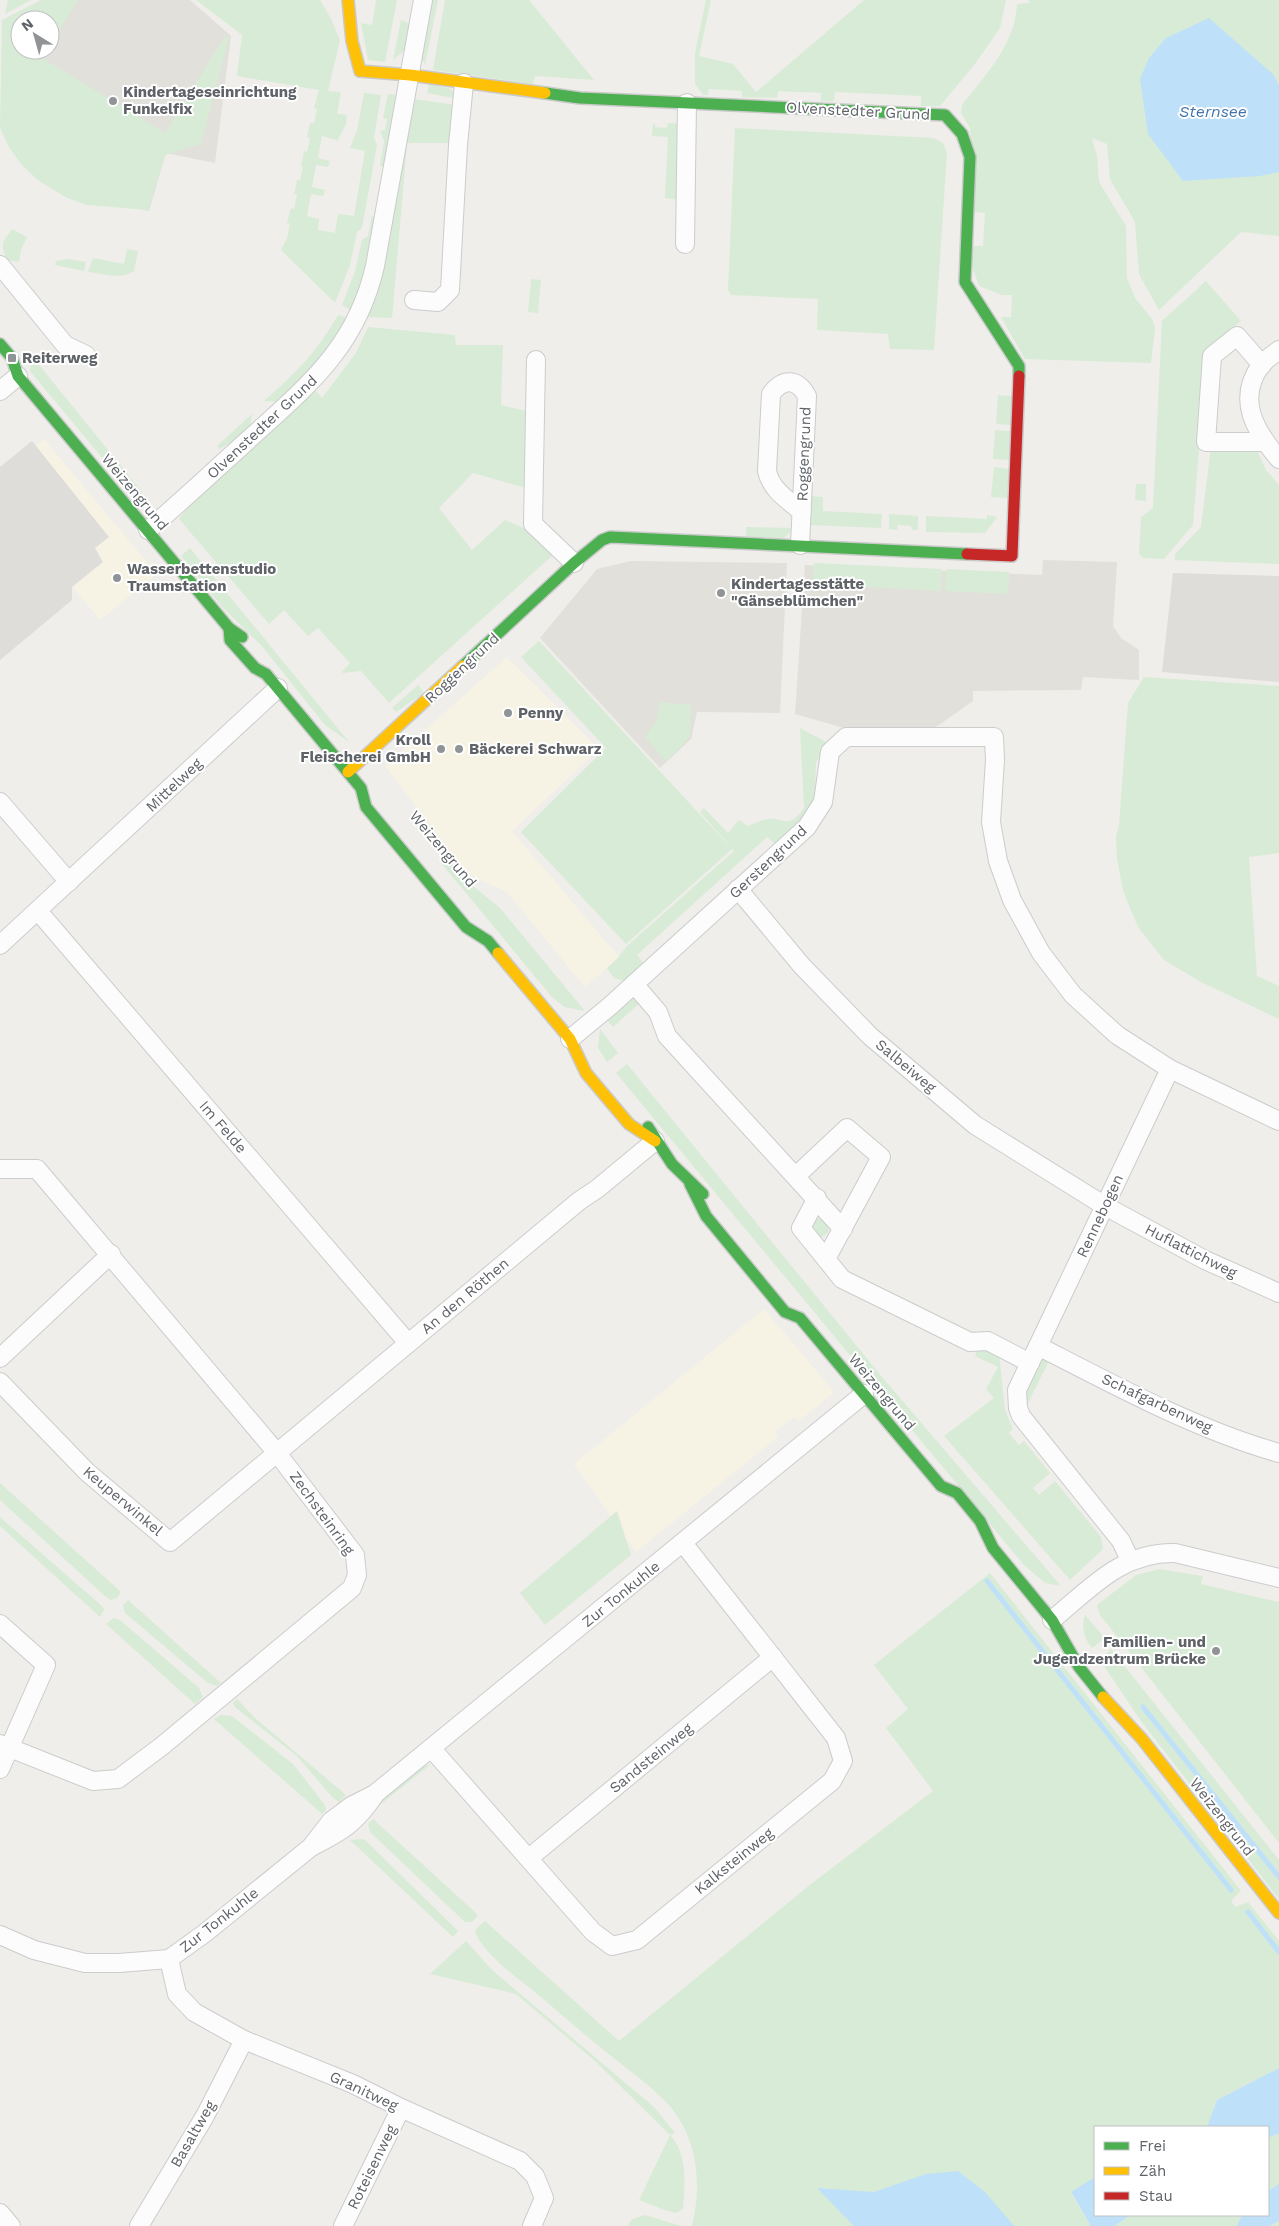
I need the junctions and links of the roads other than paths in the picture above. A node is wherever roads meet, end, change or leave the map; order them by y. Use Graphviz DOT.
graph roads {
  1 [pos="348,0"];
  2 [pos="423,0"];
  3 [pos="410,75"];
  4 [pos="464,83"];
  5 [pos="687,103"];
  6 [pos="685,244"];
  7 [pos="0,264"];
  8 [pos="414,300"];
  9 [pos="0,344"];
  10 [pos="1279,350"];
  11 [pos="86,355"];
  12 [pos="536,360"];
  13 [pos="1262,365"];
  14 [pos="2,370"];
  15 [pos="18,376"];
  16 [pos="0,391"];
  17 [pos="1265,442"];
  18 [pos="1279,458"];
  19 [pos="802,512"];
  20 [pos="148,530"];
  21 [pos="800,545"];
  22 [pos="1012,556"];
  23 [pos="574,563"];
  24 [pos="278,688"];
  25 [pos="348,772"];
  26 [pos="361,788"];
  27 [pos="378,796"];
  28 [pos="0,802"];
  29 [pos="69,882"];
  30 [pos="738,889"];
  31 [pos="38,911"];
  32 [pos="482,925"];
  33 [pos="488,941"];
  34 [pos="0,945"];
  35 [pos="634,984"];
  36 [pos="570,1040"];
  37 [pos="592,1055"];
  38 [pos="1170,1069"];
  39 [pos="642,1113"];
  40 [pos="1279,1121"];
  41 [pos="655,1142"];
  42 [pos="0,1170"];
  43 [pos="796,1176"];
  44 [pos="690,1184"];
  45 [pos="817,1198"];
  46 [pos="711,1200"];
  47 [pos="1105,1206"];
  48 [pos="843,1229"];
  49 [pos="110,1254"];
  50 [pos="826,1259"];
  51 [pos="1279,1293"];
  52 [pos="797,1301"];
  53 [pos="800,1318"];
  54 [pos="408,1343"];
  55 [pos="1038,1346"];
  56 [pos="0,1358"];
  57 [pos="1030,1363"];
  58 [pos="0,1382"];
  59 [pos="864,1394"];
  60 [pos="277,1453"];
  61 [pos="1279,1453"];
  62 [pos="941,1486"];
  63 [pos="944,1503"];
  64 [pos="977,1537"];
  65 [pos="683,1543"];
  66 [pos="992,1548"];
  67 [pos="1130,1560"];
  68 [pos="1279,1578"];
  69 [pos="1052,1620"];
  70 [pos="0,1624"];
  71 [pos="1077,1641"];
  72 [pos="773,1657"];
  73 [pos="1124,1703"];
  74 [pos="1142,1739"];
  75 [pos="5,1746"];
  76 [pos="432,1748"];
  77 [pos="0,1769"];
  78 [pos="529,1858"];
  79 [pos="1279,1913"];
  80 [pos="0,1935"];
  81 [pos="169,1959"];
  82 [pos="244,2040"];
  83 [pos="401,2108"];
  84 [pos="0,2213"];
  85 [pos="10,2226"];
  86 [pos="139,2226"];
  87 [pos="344,2226"];
  88 [pos="532,2226"];
  1 -- 3 [label="main road, Olvenstedter Grund"];
  2 -- 3 [label="street, Olvenstedter Grund"];
  3 -- 4 [label="main road, Olvenstedter Grund"];
  3 -- 20 [label="street, Olvenstedter Grund"];
  4 -- 5 [label="main road, Olvenstedter Grund"];
  4 -- 8 [label="street"];
  5 -- 6 [label="street"];
  5 -- 22 [label="main road, Olvenstedter Grund"];
  7 -- 11 [label="street"];
  9 -- 15 [label="main road, Weizengrund"];
  10 -- 13 [label="street"];
  12 -- 23 [label="street"];
  13 -- 17 [label="street"];
  13 -- 17 [label="street"];
  14 -- 15 [label="main road, Weizengrund"];
  15 -- 16 [label="street"];
  15 -- 20 [label="main road, Weizengrund"];
  17 -- 18 [label="street"];
  19 -- 19 [label="street, Roggengrund"];
  19 -- 21 [label="street, Roggengrund"];
  20 -- 24 [label="main road, Weizengrund"];
  21 -- 22 [label="main road, Roggengrund"];
  21 -- 23 [label="main road, Roggengrund"];
  23 -- 25 [label="main road, Roggengrund"];
  24 -- 25 [label="main road, Weizengrund"];
  24 -- 29 [label="street, Mittelweg"];
  25 -- 26 [label="main road, Weizengrund"];
  26 -- 27 [label="main road, Weizengrund"];
  26 -- 33 [label="main road, Weizengrund"];
  28 -- 29 [label="street"];
  29 -- 31 [label="street, Mittelweg"];
  30 -- 35 [label="street, Gerstengrund"];
  30 -- 38 [label="street, Gerstengrund"];
  30 -- 47 [label="street, Salbeiweg"];
  31 -- 34 [label="street, Mittelweg"];
  31 -- 54 [label="street, Im Felde"];
  32 -- 33 [label="main road, Weizengrund"];
  33 -- 36 [label="main road, Weizengrund"];
  35 -- 36 [label="street, Gerstengrund"];
  35 -- 43 [label="street"];
  36 -- 37 [label="main road, Weizengrund"];
  36 -- 41 [label="main road, Weizengrund"];
  38 -- 40 [label="street"];
  38 -- 47 [label="street, Rennebogen"];
  39 -- 41 [label="main road, Weizengrund"];
  41 -- 44 [label="main road, Weizengrund"];
  41 -- 54 [label="street, An den Röthen"];
  42 -- 49 [label="street, Zechsteinring"];
  43 -- 45 [label="street"];
  43 -- 48 [label="street"];
  44 -- 46 [label="main road, Weizengrund"];
  44 -- 53 [label="main road, Weizengrund"];
  45 -- 48 [label="street"];
  45 -- 50 [label="street"];
  47 -- 51 [label="street, Huflattichweg"];
  47 -- 55 [label="street, Rennebogen"];
  48 -- 50 [label="street"];
  49 -- 56 [label="street"];
  49 -- 60 [label="street, Zechsteinring"];
  50 -- 57 [label="street"];
  52 -- 53 [label="main road"];
  53 -- 59 [label="main road, Weizengrund"];
  54 -- 60 [label="street, An den Röthen"];
  55 -- 57 [label="street, Rennebogen"];
  55 -- 61 [label="street, Schafgarbenweg"];
  57 -- 67 [label="street, Rennebogen"];
  58 -- 60 [label="street, Keuperwinkel"];
  59 -- 62 [label="main road, Weizengrund"];
  59 -- 65 [label="street, Zur Tonkuhle"];
  60 -- 75 [label="street, Zechsteinring"];
  62 -- 63 [label="main road, Weizengrund"];
  62 -- 66 [label="main road, Weizengrund"];
  64 -- 66 [label="main road, Weizengrund"];
  65 -- 72 [label="street, Kalksteinweg"];
  65 -- 76 [label="street, Zur Tonkuhle"];
  66 -- 69 [label="main road, Weizengrund"];
  67 -- 68 [label="street"];
  67 -- 69 [label="street"];
  69 -- 71 [label="main road, Weizengrund"];
  69 -- 74 [label="main road, Weizengrund"];
  70 -- 75 [label="street"];
  72 -- 78 [label="street, Sandsteinweg"];
  72 -- 78 [label="street, Kalksteinweg"];
  73 -- 74 [label="main road, Weizengrund"];
  74 -- 79 [label="main road, Weizengrund"];
  75 -- 77 [label="street"];
  76 -- 78 [label="street, Kalksteinweg"];
  76 -- 81 [label="street, Zur Tonkuhle"];
  80 -- 81 [label="street, Zur Tonkuhle"];
  81 -- 82 [label="street, Granitweg"];
  82 -- 83 [label="street, Granitweg"];
  82 -- 86 [label="street, Basaltweg"];
  83 -- 87 [label="street, Roteisenweg"];
  83 -- 88 [label="street, Granitweg"];
  84 -- 85 [label="street"];
}
